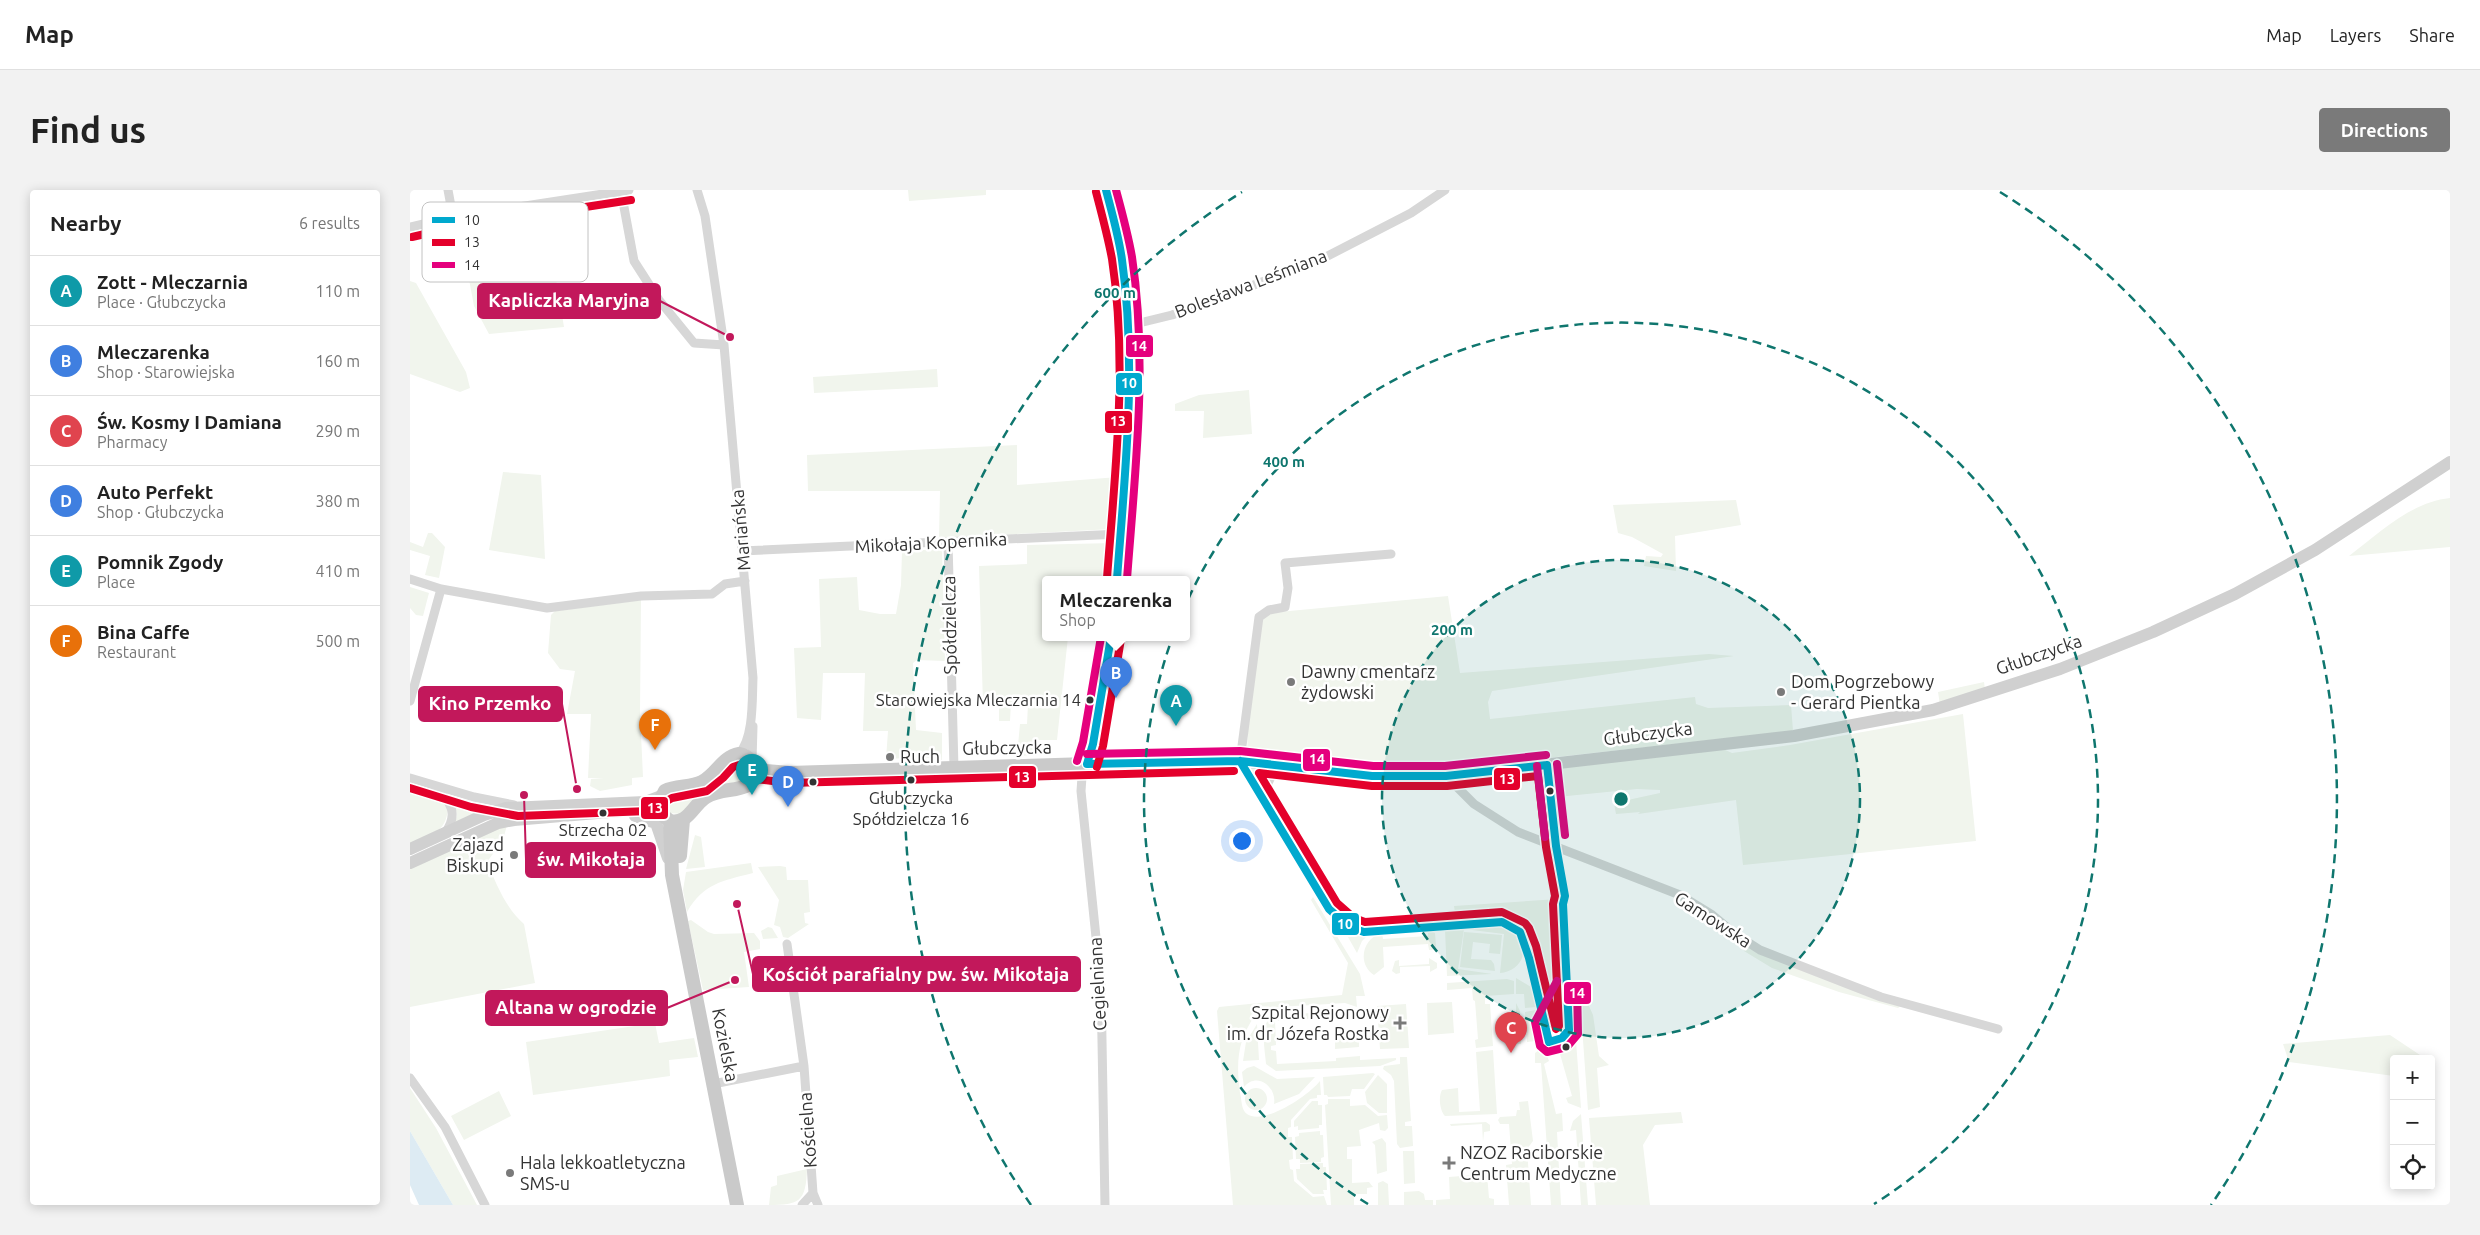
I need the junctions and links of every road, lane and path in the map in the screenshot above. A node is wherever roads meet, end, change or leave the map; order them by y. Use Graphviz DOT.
graph roads {
  1 [pos="697,190"];
  2 [pos="1106,190"];
  3 [pos="1445,190"];
  4 [pos="625,191"];
  5 [pos="609,192"];
  6 [pos="547,202"];
  7 [pos="1131,325"];
  8 [pos="724,344"];
  9 [pos="2450,462"];
  10 [pos="1120,534"];
  11 [pos="948,542"];
  12 [pos="742,551"];
  13 [pos="1391,554"];
  14 [pos="1117,576"];
  15 [pos="410,579"];
  16 [pos="745,581"];
  17 [pos="440,589"];
  18 [pos="1111,641"];
  19 [pos="410,702"];
  20 [pos="752,716"];
  21 [pos="739,754"];
  22 [pos="1240,761"];
  23 [pos="753,764"];
  24 [pos="1087,764"];
  25 [pos="1277,764"];
  26 [pos="954,768"];
  27 [pos="789,773"];
  28 [pos="1446,776"];
  29 [pos="410,778"];
  30 [pos="752,782"];
  31 [pos="427,784"];
  32 [pos="661,796"];
  33 [pos="519,806"];
  34 [pos="616,812"];
  35 [pos="671,818"];
  36 [pos="446,832"];
  37 [pos="410,849"];
  38 [pos="410,863"];
  39 [pos="672,875"];
  40 [pos="677,892"];
  41 [pos="787,944"];
  42 [pos="1998,1029"];
  43 [pos="804,1066"];
  44 [pos="410,1078"];
  45 [pos="713,1084"];
  46 [pos="813,1193"];
  47 [pos="485,1205"];
  48 [pos="738,1205"];
  49 [pos="802,1205"];
  50 [pos="818,1205"];
  51 [pos="1105,1205"];
  1 -- 8 [label="street, Mariańska"];
  2 -- 10 [label="main road"];
  3 -- 7 [label="street, Bolesława Leśmiana"];
  4 -- 5 [label="street"];
  4 -- 8 [label="street"];
  5 -- 6 [label="street"];
  8 -- 12 [label="street, Mariańska"];
  9 -- 28 [label="main road, Głubczycka"];
  10 -- 11 [label="street, Mikołaja Kopernika"];
  10 -- 14 [label="main road"];
  11 -- 12 [label="street, Mikołaja Kopernika"];
  11 -- 26 [label="street, Spółdzielcza"];
  12 -- 16 [label="street, Mariańska"];
  13 -- 22 [label="street"];
  15 -- 17 [label="street"];
  16 -- 17 [label="street"];
  16 -- 20 [label="street, Mariańska"];
  17 -- 19 [label="street"];
  18 -- 24 [label="main road"];
  20 -- 21 [label="street, Mariańska"];
  20 -- 23 [label="street, Mariańska"];
  21 -- 23 [label="main road, Głubczycka"];
  21 -- 32 [label="main road"];
  22 -- 24 [label="main road, Głubczycka"];
  22 -- 25 [label="main road, Głubczycka"];
  22 -- 25 [label="street"];
  23 -- 27 [label="main road, Głubczycka"];
  23 -- 30 [label="main road"];
  24 -- 26 [label="main road, Głubczycka"];
  24 -- 51 [label="street, Cegielniana"];
  25 -- 28 [label="main road, Głubczycka"];
  26 -- 27 [label="main road, Głubczycka"];
  27 -- 30 [label="main road, Głubczycka"];
  28 -- 42 [label="street, Gamowska"];
  29 -- 31 [label="street"];
  30 -- 35 [label="main road, Głubczycka"];
  31 -- 33 [label="street"];
  31 -- 36 [label="street"];
  32 -- 33 [label="main road"];
  32 -- 35 [label="main road"];
  33 -- 36 [label="main road"];
  34 -- 35 [label="main road"];
  34 -- 38 [label="main road"];
  34 -- 39 [label="main road"];
  35 -- 39 [label="main road, Kozielska"];
  35 -- 40 [label="main road, Kozielska"];
  36 -- 37 [label="main road"];
  39 -- 40 [label="main road, Kozielska"];
  40 -- 45 [label="main road, Kozielska"];
  41 -- 43 [label="street, Kościelna"];
  43 -- 45 [label="street, Kościelna"];
  43 -- 46 [label="street, Kościelna"];
  44 -- 47 [label="street"];
  45 -- 48 [label="main road, Kozielska"];
  46 -- 49 [label="street, Kościelna"];
  46 -- 50 [label="street, Kościelna"];
}
